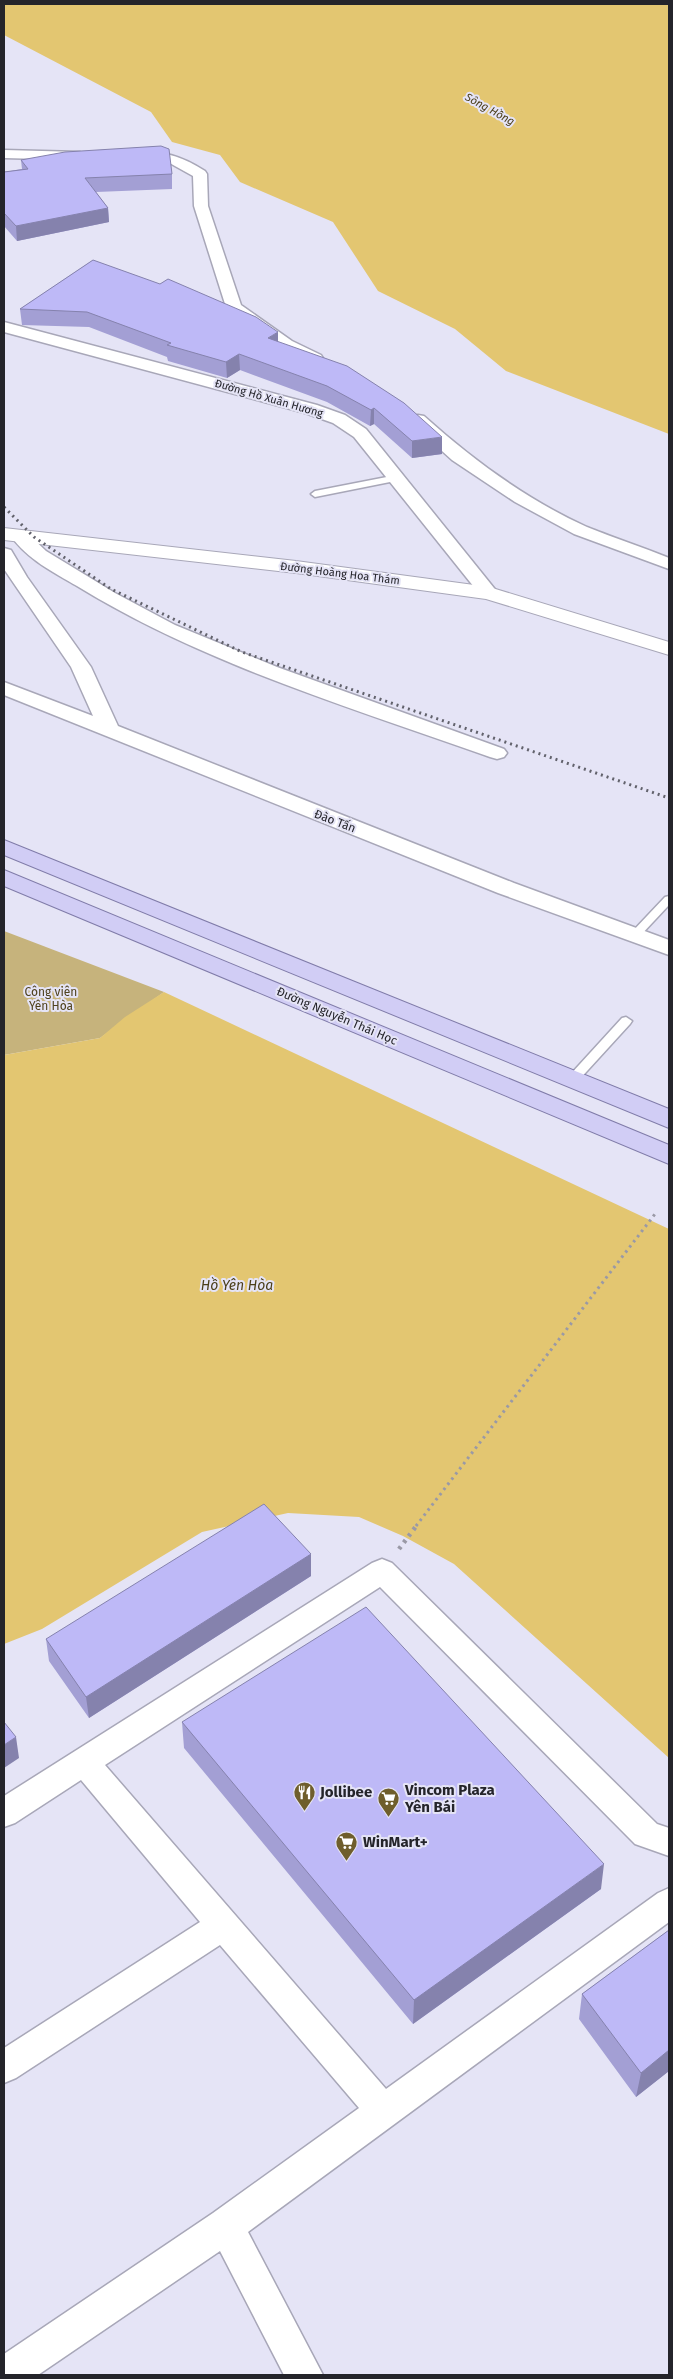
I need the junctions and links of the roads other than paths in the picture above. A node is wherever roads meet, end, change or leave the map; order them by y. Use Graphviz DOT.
graph roads {
  1 [pos="4,154"];
  2 [pos="96,157"];
  3 [pos="124,157"];
  4 [pos="4,327"];
  5 [pos="328,364"];
  6 [pos="404,409"];
  7 [pos="397,478"];
  8 [pos="315,494"];
  9 [pos="12,535"];
  10 [pos="4,554"];
  11 [pos="669,564"];
  12 [pos="490,593"];
  13 [pos="669,649"];
  14 [pos="4,688"];
  15 [pos="109,729"];
  16 [pos="497,753"];
  17 [pos="4,846"];
  18 [pos="4,878"];
  19 [pos="669,899"];
  20 [pos="635,935"];
  21 [pos="669,948"];
  22 [pos="626,1021"];
  23 [pos="573,1079"];
  24 [pos="669,1119"];
  25 [pos="669,1155"];
  26 [pos="84,1762"];
  27 [pos="4,1813"];
  28 [pos="669,1842"];
  29 [pos="669,1903"];
  30 [pos="223,1925"];
  31 [pos="4,2067"];
  32 [pos="383,2112"];
  33 [pos="226,2226"];
  34 [pos="6,2375"];
  35 [pos="304,2375"];
  1 -- 2 [label="street"];
  3 -- 5 [label="street"];
  4 -- 7 [label="street, Đường Hồ Xuân Hương"];
  6 -- 11 [label="street"];
  7 -- 8 [label="lane"];
  7 -- 12 [label="street, Đường Hồ Xuân Hương"];
  9 -- 12 [label="street, Đường Hoàng Hoa Thám"];
  9 -- 16 [label="street"];
  10 -- 15 [label="street"];
  12 -- 13 [label="street, Đường Hoàng Hoa Thám"];
  14 -- 15 [label="street, Đào Tấn"];
  15 -- 20 [label="street, Đào Tấn"];
  17 -- 23 [label="main road"];
  18 -- 25 [label="main road, Đường Nguyễn Thái Học"];
  19 -- 20 [label="lane"];
  20 -- 21 [label="street, Đào Tấn"];
  22 -- 23 [label="lane"];
  23 -- 24 [label="main road"];
  26 -- 27 [label="street"];
  26 -- 28 [label="street"];
  26 -- 30 [label="street"];
  29 -- 32 [label="street"];
  30 -- 31 [label="street"];
  30 -- 32 [label="street"];
  32 -- 33 [label="street"];
  33 -- 34 [label="street"];
  33 -- 35 [label="street"];
}
